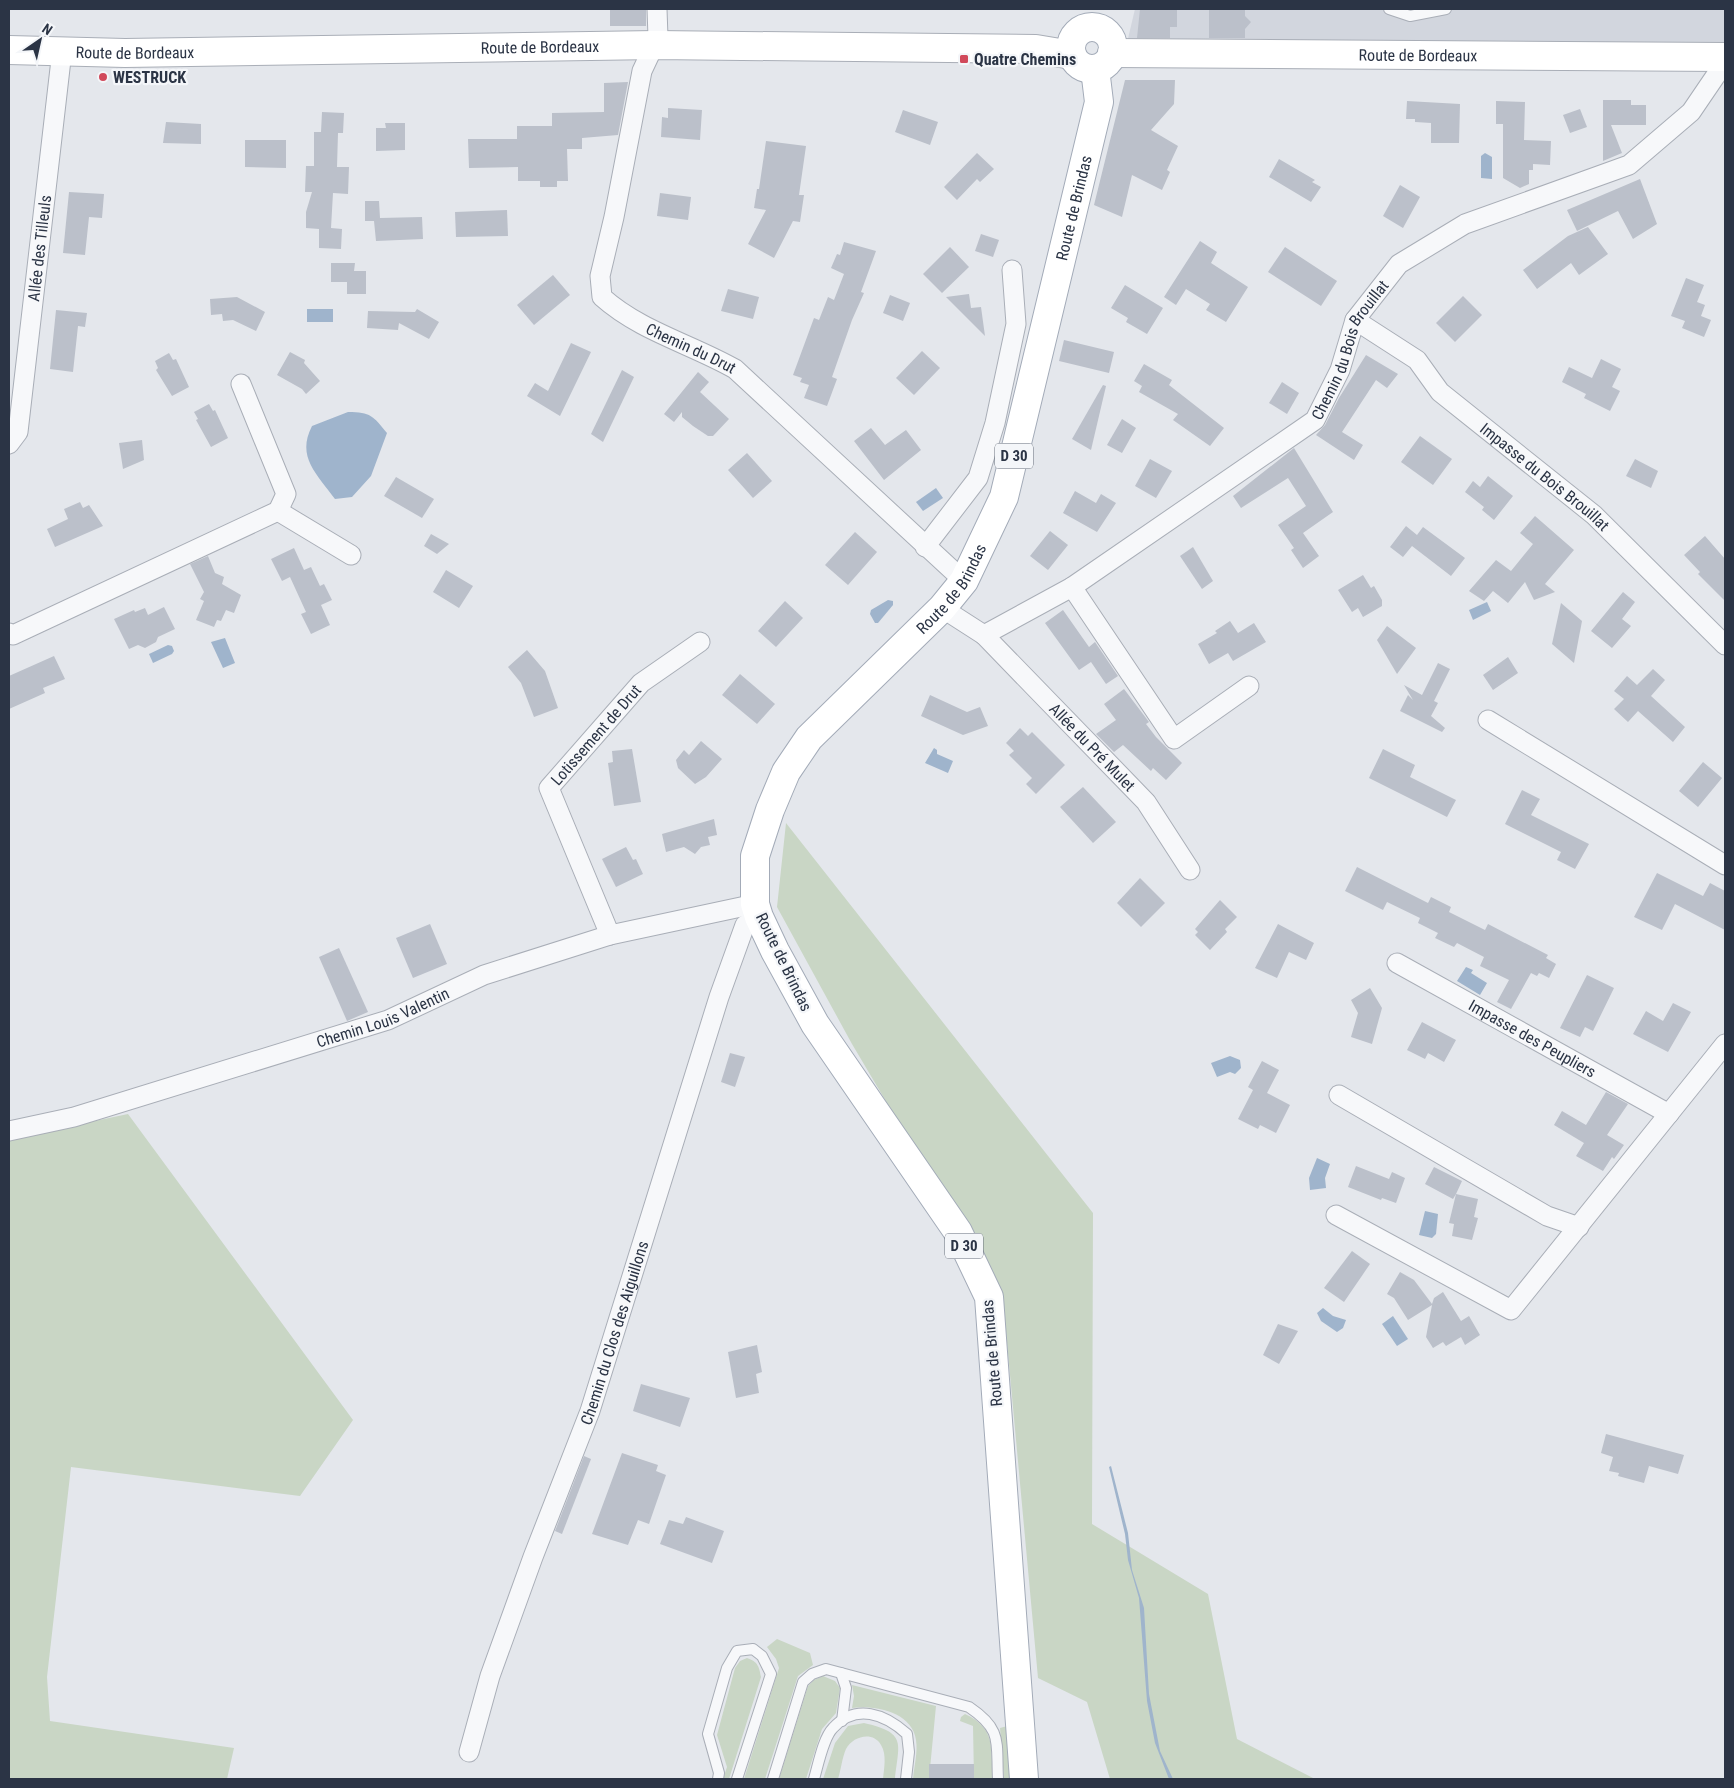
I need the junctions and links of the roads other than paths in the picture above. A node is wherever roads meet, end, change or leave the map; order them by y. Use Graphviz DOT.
graph roads {
  1 [pos="657,9"];
  2 [pos="1389,9"];
  3 [pos="1446,9"];
  4 [pos="1410,13"];
  5 [pos="1101,18"];
  6 [pos="656,45"];
  7 [pos="9,50"];
  8 [pos="62,51"];
  9 [pos="1072,55"];
  10 [pos="1725,57"];
  11 [pos="1104,61"];
  12 [pos="1725,62"];
  13 [pos="1012,270"];
  14 [pos="1355,320"];
  15 [pos="240,384"];
  16 [pos="9,444"];
  17 [pos="278,511"];
  18 [pos="925,547"];
  19 [pos="350,555"];
  20 [pos="964,581"];
  21 [pos="1072,587"];
  22 [pos="942,608"];
  23 [pos="9,633"];
  24 [pos="984,635"];
  25 [pos="700,642"];
  26 [pos="1725,645"];
  27 [pos="1249,686"];
  28 [pos="1488,720"];
  29 [pos="1725,865"];
  30 [pos="1190,870"];
  31 [pos="757,910"];
  32 [pos="610,935"];
  33 [pos="1397,963"];
  34 [pos="1725,1044"];
  35 [pos="1339,1095"];
  36 [pos="1669,1114"];
  37 [pos="9,1132"];
  38 [pos="1336,1215"];
  39 [pos="1579,1227"];
  40 [pos="840,1673"];
  41 [pos="842,1721"];
  42 [pos="469,1752"];
  43 [pos="718,1779"];
  44 [pos="737,1779"];
  45 [pos="773,1779"];
  46 [pos="814,1779"];
  47 [pos="906,1779"];
  48 [pos="998,1779"];
  49 [pos="1024,1779"];
  1 -- 6 [label="street"];
  2 -- 4 [label="lane"];
  3 -- 4 [label="lane"];
  5 -- 9 [label="main road"];
  5 -- 11 [label="main road, Route de Brindas"];
  6 -- 8 [label="main road, Route de Bordeaux"];
  6 -- 9 [label="main road, Route de Bordeaux"];
  6 -- 18 [label="street, Chemin du Drut"];
  7 -- 8 [label="main road, Route de Bordeaux"];
  8 -- 16 [label="street, Allée des Tilleuls"];
  9 -- 11 [label="main road"];
  10 -- 11 [label="main road, Route de Bordeaux"];
  11 -- 20 [label="main road, Route de Brindas / D 30"];
  12 -- 14 [label="street, Chemin du Bois Brouillat"];
  13 -- 18 [label="street"];
  14 -- 21 [label="street, Chemin du Bois Brouillat"];
  14 -- 26 [label="street, Impasse du Bois Brouillat"];
  15 -- 17 [label="street"];
  17 -- 19 [label="street"];
  17 -- 23 [label="street"];
  18 -- 20 [label="street, Chemin du Drut"];
  20 -- 22 [label="main road, Route de Brindas / D 30"];
  21 -- 24 [label="street, Chemin du Bois Brouillat"];
  21 -- 27 [label="street"];
  22 -- 24 [label="street"];
  22 -- 31 [label="main road, Route de Brindas / D 30"];
  24 -- 30 [label="street, Allée du Pré Mulet"];
  25 -- 32 [label="street, Lotissement de Drut"];
  28 -- 29 [label="street"];
  31 -- 32 [label="street, Chemin Louis Valentin"];
  31 -- 42 [label="street, Chemin du Clos des Aiguillons"];
  31 -- 49 [label="main road, Route de Brindas / D 30"];
  32 -- 37 [label="street, Chemin Louis Valentin"];
  33 -- 36 [label="street, Impasse des Peupliers"];
  34 -- 36 [label="street"];
  35 -- 39 [label="street"];
  36 -- 39 [label="street"];
  38 -- 39 [label="street"];
  40 -- 41 [label="lane"];
  40 -- 45 [label="lane"];
  40 -- 48 [label="lane"];
  41 -- 46 [label="lane"];
  41 -- 47 [label="lane"];
  43 -- 44 [label="lane"];
}
